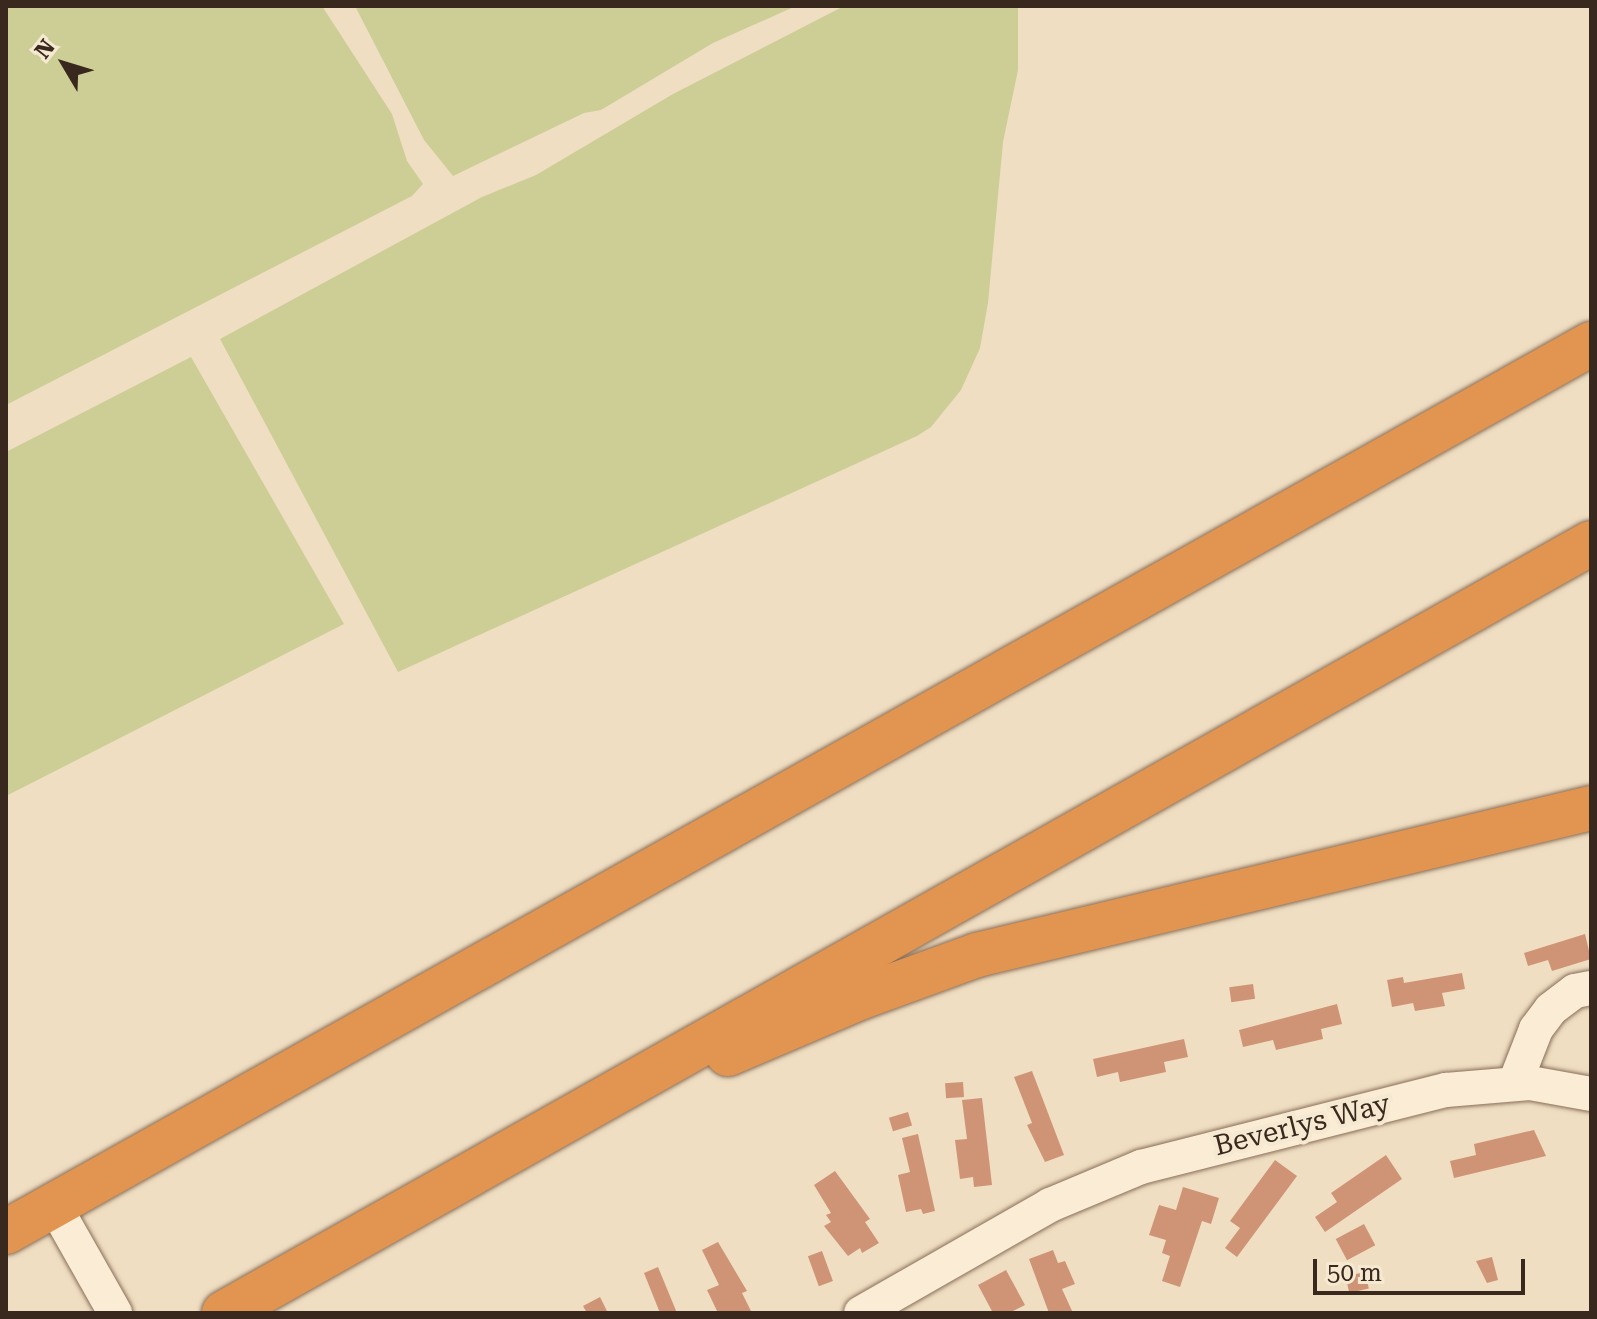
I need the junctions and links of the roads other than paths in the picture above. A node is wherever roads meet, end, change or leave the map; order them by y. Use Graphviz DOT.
graph roads {
  1 [pos="1591,344"];
  2 [pos="1591,543"];
  3 [pos="1591,808"];
  4 [pos="1591,988"];
  5 [pos="1515,1083"];
  6 [pos="1591,1094"];
  7 [pos="562,1121"];
  8 [pos="54,1205"];
  9 [pos="6,1232"];
  10 [pos="903,1302"];
  11 [pos="115,1313"];
  12 [pos="224,1313"];
  13 [pos="861,1313"];
  1 -- 8 [label="highway"];
  2 -- 7 [label="highway"];
  3 -- 7 [label="highway"];
  4 -- 5 [label="street"];
  5 -- 6 [label="street, Beverlys Way"];
  5 -- 10 [label="street, Beverlys Way"];
  7 -- 12 [label="highway"];
  8 -- 9 [label="highway"];
  8 -- 11 [label="street"];
  10 -- 13 [label="street, Beverlys Way"];
}
